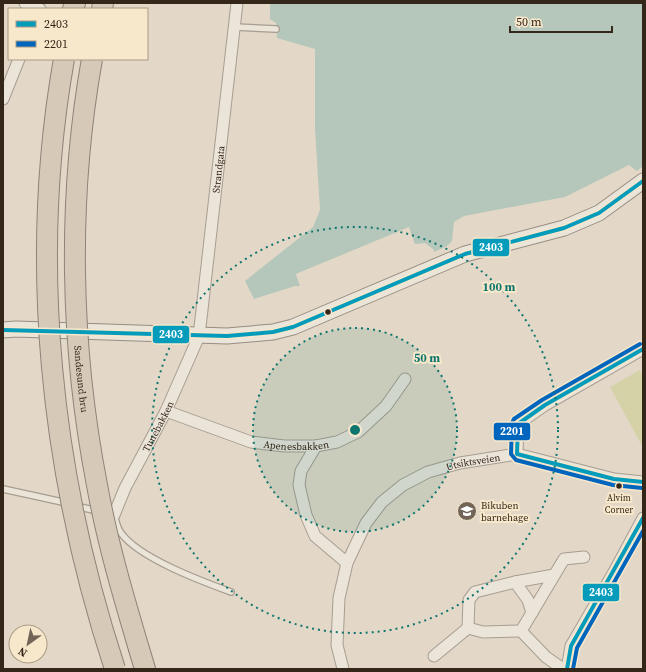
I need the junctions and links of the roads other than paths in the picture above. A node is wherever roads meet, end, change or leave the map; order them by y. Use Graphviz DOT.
graph roads {
  1 [pos="25,3"];
  2 [pos="237,3"];
  3 [pos="38,8"];
  4 [pos="235,27"];
  5 [pos="276,29"];
  6 [pos="19,60"];
  7 [pos="64,60"];
  8 [pos="92,60"];
  9 [pos="3,99"];
  10 [pos="643,181"];
  11 [pos="7,329"];
  12 [pos="199,336"];
  13 [pos="643,349"];
  14 [pos="405,379"];
  15 [pos="166,411"];
  16 [pos="316,446"];
  17 [pos="517,454"];
  18 [pos="643,482"];
  19 [pos="3,489"];
  20 [pos="114,515"];
  21 [pos="643,518"];
  22 [pos="584,557"];
  23 [pos="347,563"];
  24 [pos="554,575"];
  25 [pos="515,582"];
  26 [pos="231,592"];
  27 [pos="532,613"];
  28 [pos="468,628"];
  29 [pos="521,631"];
  30 [pos="434,656"];
  31 [pos="115,669"];
  32 [pos="145,669"];
  33 [pos="343,669"];
  34 [pos="563,669"];
  35 [pos="567,669"];
  1 -- 3 [label="street"];
  2 -- 4 [label="street, Strandgata"];
  4 -- 5 [label="lane"];
  4 -- 12 [label="street, Strandgata"];
  6 -- 9 [label="street"];
  7 -- 31 [label="highway, bridge"];
  8 -- 32 [label="highway, Sandesund bru, bridge"];
  10 -- 12 [label="main road"];
  11 -- 12 [label="main road"];
  12 -- 15 [label="street, Tunebakken"];
  13 -- 17 [label="street"];
  14 -- 16 [label="street, Apenesbakken"];
  15 -- 16 [label="street, Apenesbakken"];
  15 -- 20 [label="street, Tunebakken"];
  16 -- 23 [label="street"];
  17 -- 18 [label="street"];
  17 -- 23 [label="street, Utsiktsveien"];
  19 -- 20 [label="lane"];
  20 -- 26 [label="lane"];
  21 -- 35 [label="street"];
  22 -- 24 [label="street"];
  23 -- 33 [label="street, Utsiktsveien"];
  24 -- 25 [label="street"];
  24 -- 27 [label="street"];
  25 -- 27 [label="street"];
  25 -- 28 [label="street"];
  27 -- 29 [label="street"];
  28 -- 29 [label="street"];
  28 -- 30 [label="street"];
  29 -- 34 [label="street"];
}
